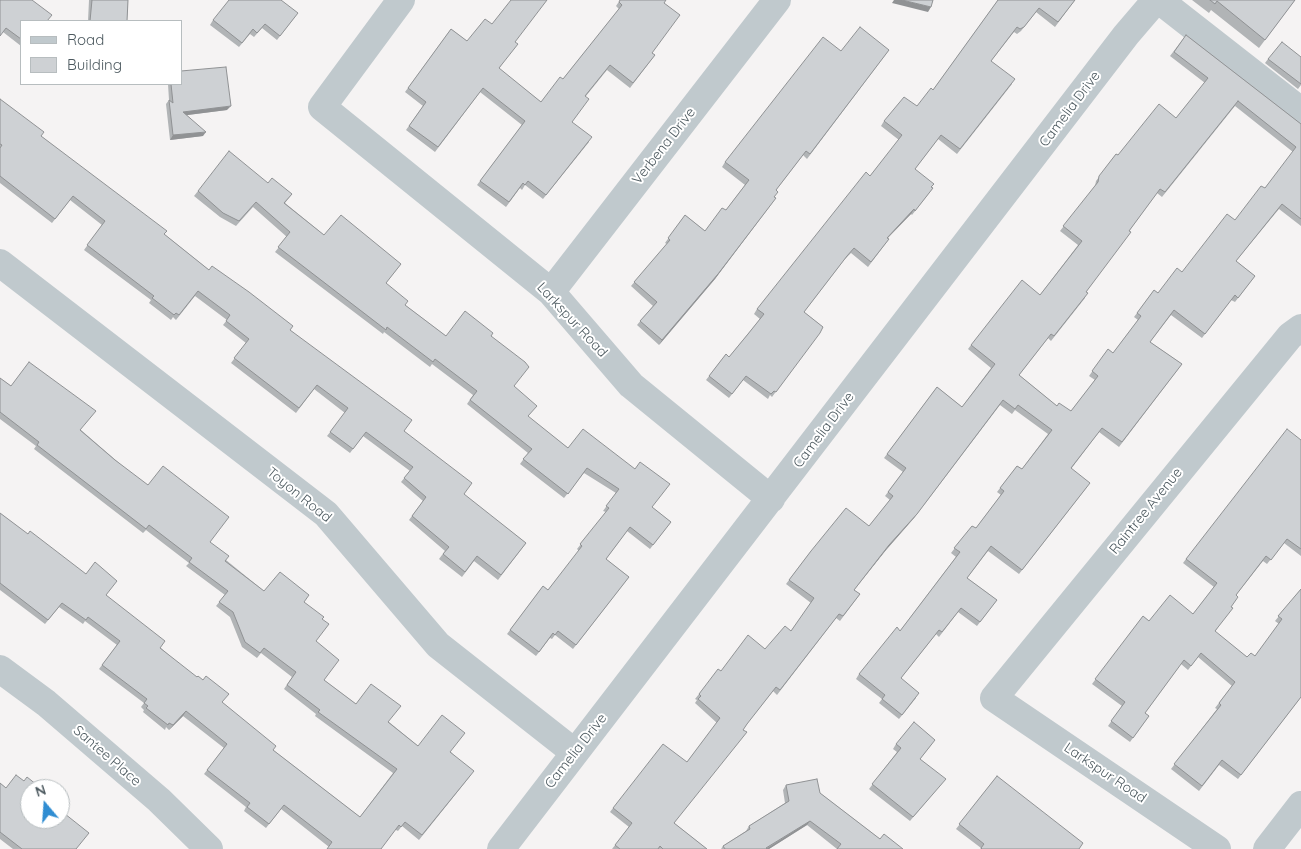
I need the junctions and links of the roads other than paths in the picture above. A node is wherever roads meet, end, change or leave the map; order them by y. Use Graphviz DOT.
graph roads {
  1 [pos="402,0"];
  2 [pos="777,0"];
  3 [pos="1154,4"];
  4 [pos="1301,111"];
  5 [pos="0,263"];
  6 [pos="551,292"];
  7 [pos="1301,328"];
  8 [pos="771,499"];
  9 [pos="0,669"];
  10 [pos="994,698"];
  11 [pos="574,752"];
  12 [pos="1301,805"];
  13 [pos="209,849"];
  14 [pos="501,849"];
  15 [pos="1217,849"];
  16 [pos="1268,849"];
  1 -- 6 [label="street, Larkspur Road"];
  2 -- 6 [label="street, Verbena Drive"];
  3 -- 4 [label="street"];
  3 -- 8 [label="street, Camelia Drive"];
  5 -- 11 [label="street, Toyon Road"];
  6 -- 8 [label="street, Larkspur Road"];
  7 -- 10 [label="street, Raintree Avenue"];
  8 -- 11 [label="street, Camelia Drive"];
  9 -- 13 [label="street, Santee Place"];
  10 -- 15 [label="street, Larkspur Road"];
  11 -- 14 [label="street, Camelia Drive"];
  12 -- 16 [label="street"];
}
